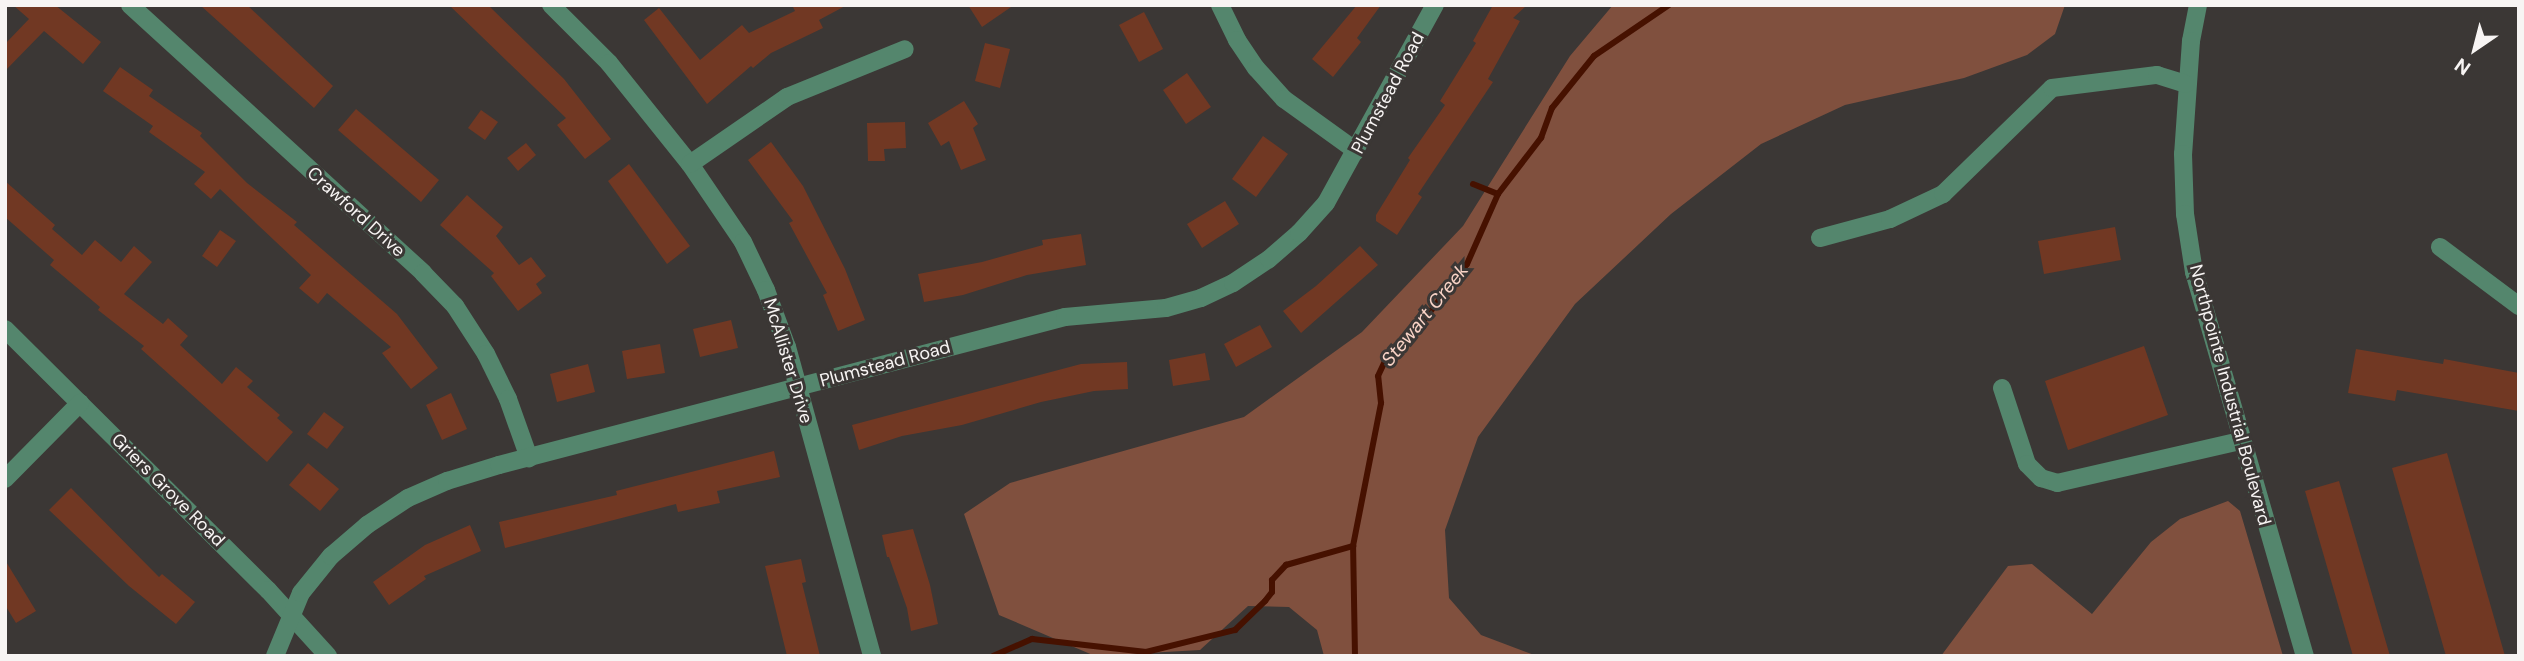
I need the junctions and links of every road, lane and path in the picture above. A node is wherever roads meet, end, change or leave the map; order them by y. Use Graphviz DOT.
graph roads {
  1 [pos="130,5"];
  2 [pos="551,5"];
  3 [pos="1220,5"];
  4 [pos="1435,5"];
  5 [pos="2198,5"];
  6 [pos="905,50"];
  7 [pos="2186,84"];
  8 [pos="1356,151"];
  9 [pos="690,164"];
  10 [pos="1821,238"];
  11 [pos="2440,247"];
  12 [pos="2519,306"];
  13 [pos="5,328"];
  14 [pos="798,387"];
  15 [pos="2002,388"];
  16 [pos="80,403"];
  17 [pos="2242,441"];
  18 [pos="528,458"];
  19 [pos="5,480"];
  20 [pos="291,615"];
  21 [pos="275,656"];
  22 [pos="328,656"];
  23 [pos="872,656"];
  24 [pos="2305,656"];
  1 -- 18 [label="street, Crawford Drive"];
  2 -- 9 [label="street, McAllister Drive"];
  3 -- 8 [label="street"];
  4 -- 8 [label="street, Plumstead Road"];
  5 -- 7 [label="street, Northpointe Industrial Boulevard"];
  6 -- 9 [label="street"];
  7 -- 10 [label="street"];
  7 -- 17 [label="street, Northpointe Industrial Boulevard"];
  8 -- 14 [label="street, Plumstead Road"];
  9 -- 14 [label="street, McAllister Drive"];
  11 -- 12 [label="street"];
  13 -- 16 [label="street, Griers Grove Road"];
  14 -- 18 [label="street, Plumstead Road"];
  14 -- 23 [label="street, McAllister Drive"];
  15 -- 17 [label="street"];
  16 -- 19 [label="street"];
  16 -- 20 [label="street, Griers Grove Road"];
  17 -- 24 [label="street, Northpointe Industrial Boulevard"];
  18 -- 20 [label="street, Plumstead Road"];
  20 -- 21 [label="street, Plumstead Road"];
  20 -- 22 [label="street, Griers Grove Road"];
}
